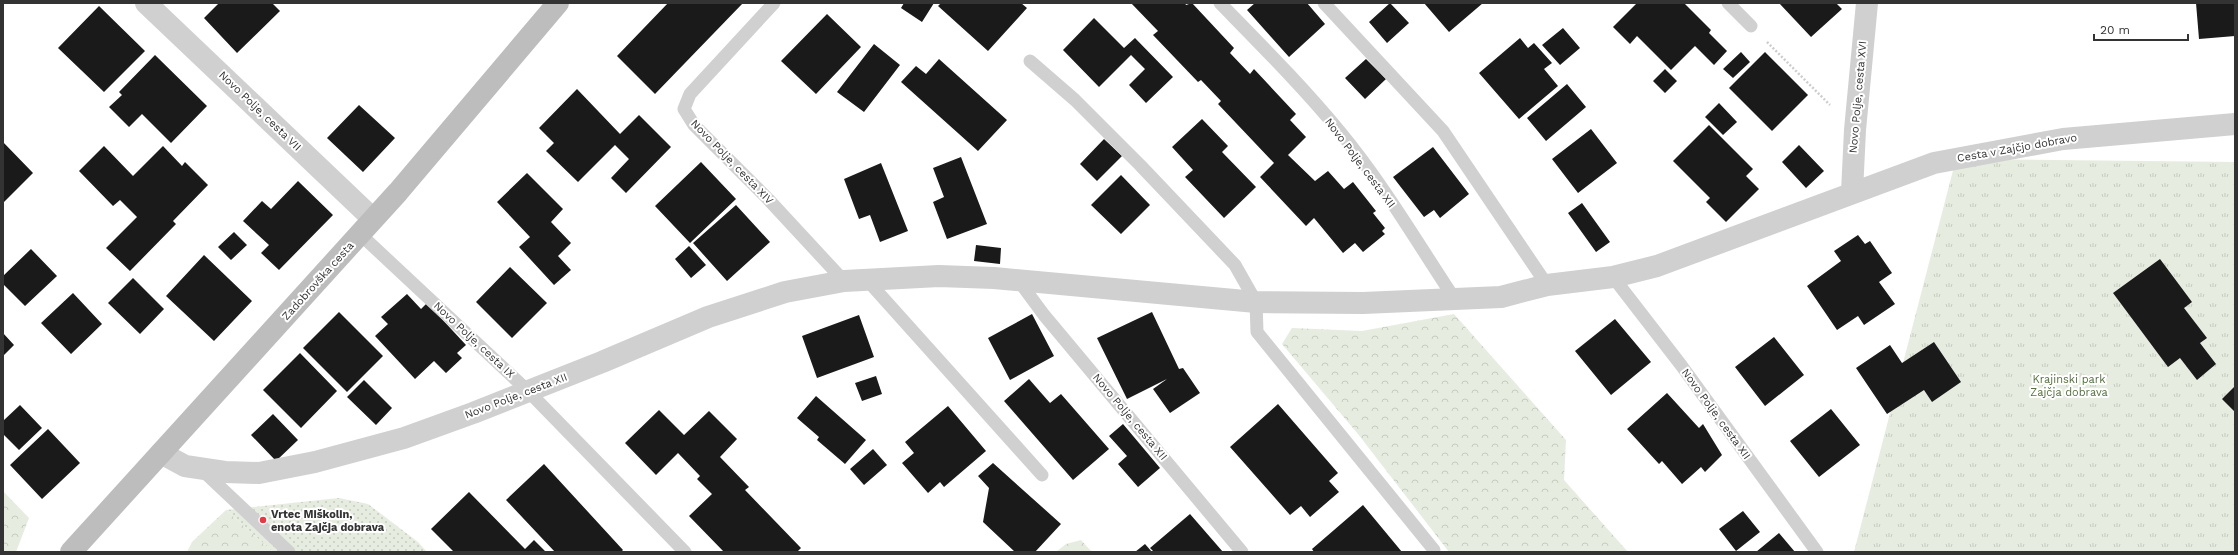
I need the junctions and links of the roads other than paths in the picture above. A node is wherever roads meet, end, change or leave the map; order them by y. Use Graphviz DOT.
graph roads {
  1 [pos="146,3"];
  2 [pos="558,3"];
  3 [pos="774,3"];
  4 [pos="1220,3"];
  5 [pos="1324,3"];
  6 [pos="1728,3"];
  7 [pos="1867,3"];
  8 [pos="1751,26"];
  9 [pos="1030,61"];
  10 [pos="2235,124"];
  11 [pos="1852,192"];
  12 [pos="367,226"];
  13 [pos="1614,277"];
  14 [pos="867,280"];
  15 [pos="844,281"];
  16 [pos="1019,281"];
  17 [pos="1547,285"];
  18 [pos="1454,298"];
  19 [pos="1256,302"];
  20 [pos="528,391"];
  21 [pos="161,453"];
  22 [pos="200,468"];
  23 [pos="1042,475"];
  24 [pos="1434,550"];
  25 [pos="71,552"];
  26 [pos="289,552"];
  27 [pos="686,552"];
  28 [pos="1242,552"];
  29 [pos="1817,552"];
  1 -- 12 [label="street, Novo Polje, cesta VII"];
  2 -- 12 [label="main road, Zadobrovška cesta"];
  3 -- 15 [label="lane, Novo Polje, cesta XIV"];
  4 -- 18 [label="lane, Novo Polje, cesta XII"];
  5 -- 17 [label="lane"];
  6 -- 8 [label="lane"];
  7 -- 11 [label="street, Novo Polje, cesta XVI"];
  9 -- 19 [label="lane"];
  10 -- 11 [label="street, Cesta v Zajčjo dobravo"];
  11 -- 13 [label="street, Novo Polje, cesta XII"];
  12 -- 20 [label="lane, Novo Polje, cesta IX"];
  12 -- 21 [label="main road, Zadobrovška cesta"];
  13 -- 17 [label="street, Novo Polje, cesta XII"];
  13 -- 29 [label="lane, Novo Polje, cesta XII"];
  14 -- 15 [label="street, Novo Polje, cesta XII"];
  14 -- 16 [label="street, Novo Polje, cesta XII"];
  14 -- 23 [label="lane"];
  15 -- 20 [label="street, Novo Polje, cesta XII"];
  16 -- 19 [label="street, Novo Polje, cesta XII"];
  16 -- 28 [label="lane, Novo Polje, cesta XII"];
  17 -- 18 [label="street, Novo Polje, cesta XII"];
  18 -- 19 [label="street, Novo Polje, cesta XII"];
  19 -- 24 [label="lane"];
  20 -- 22 [label="street, Novo Polje, cesta XII"];
  20 -- 27 [label="lane, Novo Polje, cesta IX"];
  21 -- 22 [label="street, Novo Polje, cesta XII"];
  21 -- 25 [label="main road, Zadobrovška cesta"];
  22 -- 26 [label="lane"];
}
